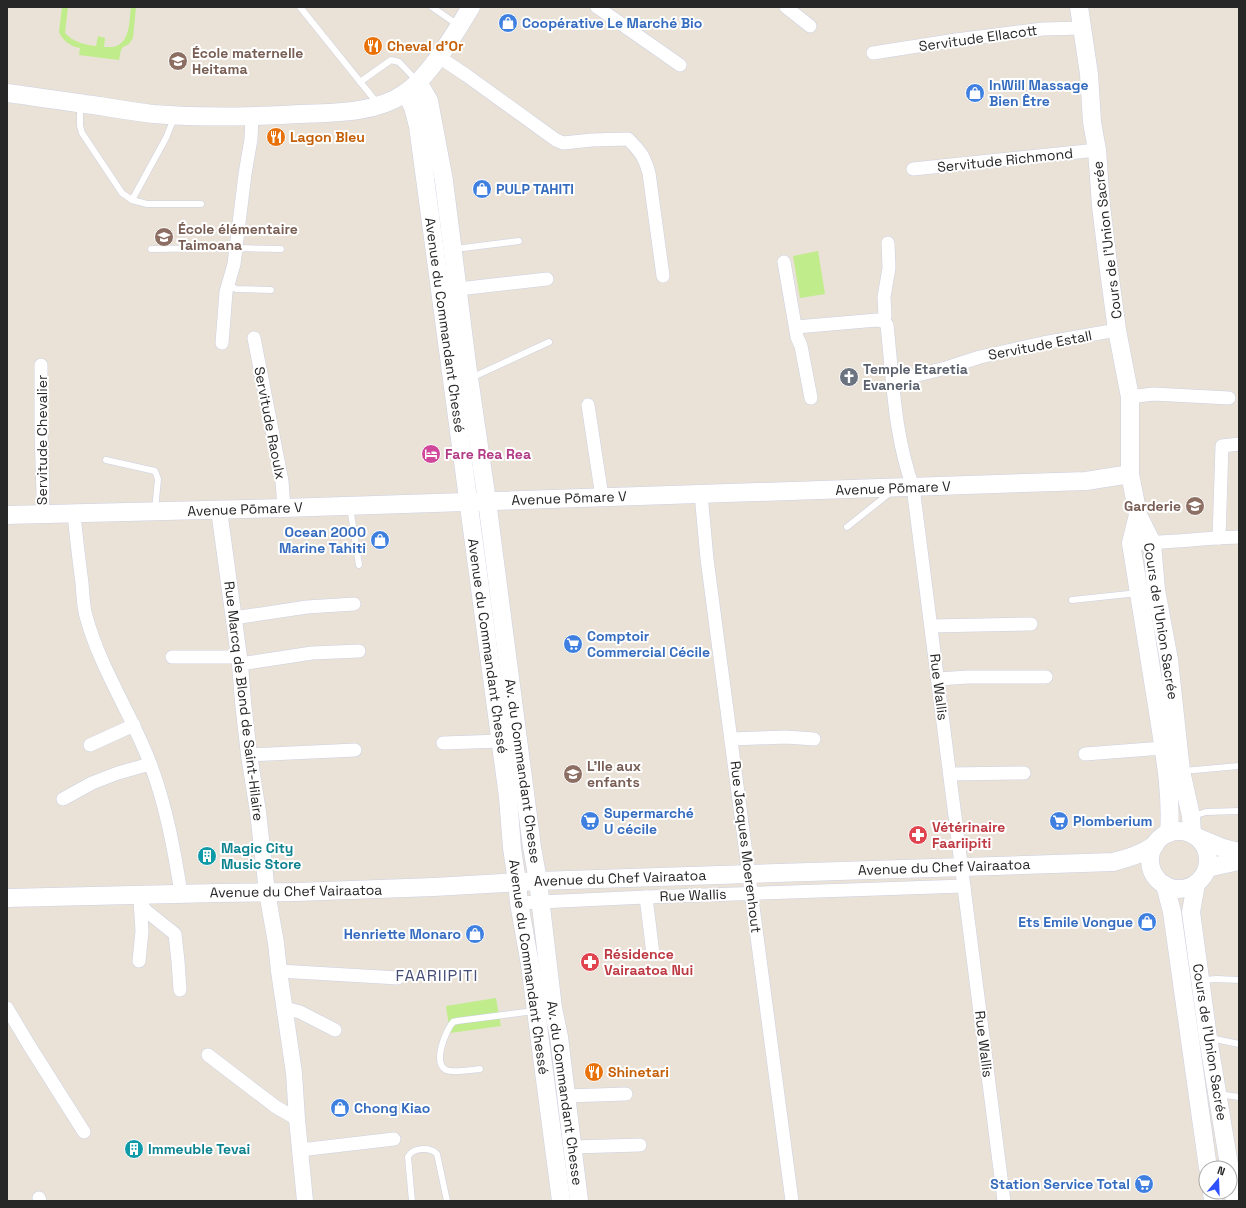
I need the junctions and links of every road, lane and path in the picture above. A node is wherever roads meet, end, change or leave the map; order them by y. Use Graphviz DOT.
graph roads {
  1 [pos="300,7"];
  2 [pos="432,7"];
  3 [pos="472,7"];
  4 [pos="597,7"];
  5 [pos="786,7"];
  6 [pos="1079,7"];
  7 [pos="460,26"];
  8 [pos="810,26"];
  9 [pos="1083,28"];
  10 [pos="873,53"];
  11 [pos="438,57"];
  12 [pos="680,65"];
  13 [pos="360,82"];
  14 [pos="412,88"];
  15 [pos="7,93"];
  16 [pos="80,104"];
  17 [pos="379,105"];
  18 [pos="175,115"];
  19 [pos="252,117"];
  20 [pos="1097,150"];
  21 [pos="913,169"];
  22 [pos="132,200"];
  23 [pos="201,204"];
  24 [pos="519,241"];
  25 [pos="888,243"];
  26 [pos="236,248"];
  27 [pos="151,249"];
  28 [pos="281,249"];
  29 [pos="453,250"];
  30 [pos="784,262"];
  31 [pos="663,276"];
  32 [pos="548,279"];
  33 [pos="228,284"];
  34 [pos="458,289"];
  35 [pos="271,290"];
  36 [pos="883,321"];
  37 [pos="796,327"];
  38 [pos="1118,330"];
  39 [pos="254,338"];
  40 [pos="549,342"];
  41 [pos="222,343"];
  42 [pos="41,365"];
  43 [pos="462,370"];
  44 [pos="893,381"];
  45 [pos="1130,397"];
  46 [pos="810,398"];
  47 [pos="1229,398"];
  48 [pos="588,405"];
  49 [pos="1239,444"];
  50 [pos="106,460"];
  51 [pos="480,461"];
  52 [pos="1130,474"];
  53 [pos="904,487"];
  54 [pos="701,494"];
  55 [pos="602,497"];
  56 [pos="487,501"];
  57 [pos="468,502"];
  58 [pos="350,505"];
  59 [pos="284,508"];
  60 [pos="219,510"];
  61 [pos="155,511"];
  62 [pos="74,513"];
  63 [pos="42,514"];
  64 [pos="7,515"];
  65 [pos="1138,515"];
  66 [pos="847,527"];
  67 [pos="1239,537"];
  68 [pos="1219,538"];
  69 [pos="1131,543"];
  70 [pos="1152,543"];
  71 [pos="360,565"];
  72 [pos="1139,593"];
  73 [pos="1072,600"];
  74 [pos="354,604"];
  75 [pos="501,611"];
  76 [pos="484,612"];
  77 [pos="234,618"];
  78 [pos="1031,624"];
  79 [pos="931,626"];
  80 [pos="359,651"];
  81 [pos="172,657"];
  82 [pos="240,660"];
  83 [pos="1046,677"];
  84 [pos="938,679"];
  85 [pos="134,725"];
  86 [pos="731,739"];
  87 [pos="814,739"];
  88 [pos="501,741"];
  89 [pos="443,743"];
  90 [pos="90,745"];
  91 [pos="1163,748"];
  92 [pos="355,750"];
  93 [pos="1085,754"];
  94 [pos="249,755"];
  95 [pos="150,764"];
  96 [pos="1239,766"];
  97 [pos="1181,771"];
  98 [pos="1024,773"];
  99 [pos="950,774"];
  100 [pos="63,799"];
  101 [pos="1239,811"];
  102 [pos="1191,816"];
  103 [pos="1169,833"];
  104 [pos="1195,836"];
  105 [pos="1154,845"];
  106 [pos="1239,852"];
  107 [pos="1239,861"];
  108 [pos="1113,862"];
  109 [pos="962,867"];
  110 [pos="1207,868"];
  111 [pos="749,874"];
  112 [pos="538,881"];
  113 [pos="517,882"];
  114 [pos="1161,882"];
  115 [pos="1196,884"];
  116 [pos="964,886"];
  117 [pos="267,892"];
  118 [pos="181,893"];
  119 [pos="752,893"];
  120 [pos="646,897"];
  121 [pos="7,898"];
  122 [pos="140,898"];
  123 [pos="541,902"];
  124 [pos="519,903"];
  125 [pos="653,954"];
  126 [pos="139,961"];
  127 [pos="279,971"];
  128 [pos="398,978"];
  129 [pos="1239,980"];
  130 [pos="1200,981"];
  131 [pos="180,990"];
  132 [pos="7,1008"];
  133 [pos="285,1008"];
  134 [pos="545,1009"];
  135 [pos="335,1030"];
  136 [pos="1208,1038"];
  137 [pos="1239,1044"];
  138 [pos="208,1055"];
  139 [pos="480,1069"];
  140 [pos="626,1094"];
  141 [pos="1217,1094"];
  142 [pos="566,1096"];
  143 [pos="1239,1097"];
  144 [pos="297,1119"];
  145 [pos="84,1132"];
  146 [pos="394,1139"];
  147 [pos="640,1145"];
  148 [pos="573,1147"];
  149 [pos="1233,1148"];
  150 [pos="300,1150"];
  151 [pos="1207,1160"];
  152 [pos="305,1201"];
  153 [pos="412,1201"];
  154 [pos="447,1201"];
  155 [pos="561,1201"];
  156 [pos="579,1201"];
  157 [pos="792,1201"];
  158 [pos="1004,1201"];
  159 [pos="1235,1201"];
  1 -- 13 [label="lane"];
  2 -- 7 [label="lane"];
  3 -- 7 [label="main road"];
  4 -- 12 [label="street"];
  5 -- 8 [label="street"];
  6 -- 9 [label="main road, Cours de l'Union Sacrée"];
  7 -- 11 [label="main road"];
  9 -- 10 [label="street, Servitude Ellacott"];
  9 -- 20 [label="main road, Cours de l'Union Sacrée"];
  11 -- 14 [label="main road"];
  11 -- 31 [label="street"];
  13 -- 14 [label="lane"];
  13 -- 17 [label="lane"];
  14 -- 17 [label="main road"];
  14 -- 29 [label="main road, Avenue du Commandant Chessé"];
  14 -- 43 [label="main road, Avenue du Commandant Chessé"];
  15 -- 16 [label="main road"];
  16 -- 18 [label="main road"];
  16 -- 22 [label="lane"];
  17 -- 19 [label="main road"];
  18 -- 19 [label="main road"];
  18 -- 22 [label="lane"];
  19 -- 26 [label="street"];
  20 -- 21 [label="street, Servitude Richmond"];
  20 -- 38 [label="main road, Cours de l'Union Sacrée"];
  22 -- 23 [label="lane"];
  24 -- 29 [label="lane"];
  25 -- 36 [label="street"];
  26 -- 27 [label="lane"];
  26 -- 28 [label="lane"];
  26 -- 33 [label="street"];
  29 -- 34 [label="main road, Avenue du Commandant Chessé"];
  30 -- 37 [label="street"];
  32 -- 34 [label="street"];
  33 -- 35 [label="lane"];
  33 -- 41 [label="street"];
  34 -- 43 [label="main road, Avenue du Commandant Chessé"];
  36 -- 37 [label="street"];
  36 -- 44 [label="street, Rue Wallis"];
  37 -- 46 [label="street"];
  38 -- 44 [label="street, Servitude Estall"];
  38 -- 45 [label="main road, Cours de l'Union Sacrée"];
  39 -- 59 [label="street, Servitude Raoulx"];
  40 -- 43 [label="lane"];
  42 -- 63 [label="street, Servitude Chevalier"];
  43 -- 51 [label="main road, Avenue du Commandant Chessé"];
  43 -- 57 [label="main road, Avenue du Commandant Chessé"];
  44 -- 53 [label="street, Rue Wallis"];
  45 -- 47 [label="street"];
  45 -- 52 [label="main road, Cours de l'Union Sacrée"];
  48 -- 55 [label="street"];
  49 -- 68 [label="street"];
  50 -- 61 [label="lane"];
  51 -- 56 [label="main road, Av. du Commandant Chesse"];
  52 -- 53 [label="main road, Avenue Pōmare V"];
  52 -- 65 [label="main road, Cours de l'Union Sacrée"];
  53 -- 54 [label="main road, Avenue Pōmare V"];
  53 -- 66 [label="lane"];
  53 -- 79 [label="street, Rue Wallis"];
  54 -- 55 [label="main road, Avenue Pōmare V"];
  54 -- 86 [label="street, Rue Jacques Moerenhout"];
  55 -- 56 [label="main road, Avenue Pōmare V"];
  56 -- 57 [label="main road, Avenue Pōmare V"];
  56 -- 75 [label="main road, Av. du Commandant Chesse"];
  57 -- 58 [label="main road, Avenue Pōmare V"];
  57 -- 76 [label="main road, Avenue du Commandant Chessé"];
  58 -- 59 [label="main road, Avenue Pōmare V"];
  58 -- 71 [label="lane"];
  59 -- 60 [label="main road, Avenue Pōmare V"];
  60 -- 61 [label="main road, Avenue Pōmare V"];
  60 -- 77 [label="street, Rue Marcq de Blond de Saint-Hilaire"];
  61 -- 62 [label="main road, Avenue Pōmare V"];
  62 -- 63 [label="main road, Avenue Pōmare V"];
  62 -- 85 [label="street"];
  63 -- 64 [label="main road, Avenue Pōmare V"];
  65 -- 69 [label="main road, Cours de l'Union Sacrée"];
  65 -- 70 [label="main road, Cours de l'Union Sacrée"];
  67 -- 68 [label="street"];
  68 -- 70 [label="street"];
  69 -- 70 [label="street"];
  69 -- 72 [label="main road, Cours de l'Union Sacrée"];
  70 -- 97 [label="main road, Cours de l'Union Sacrée"];
  72 -- 73 [label="lane"];
  72 -- 91 [label="main road, Cours de l'Union Sacrée"];
  74 -- 77 [label="street"];
  75 -- 76 [label="main road"];
  75 -- 112 [label="main road, Av. du Commandant Chesse"];
  76 -- 88 [label="main road, Avenue du Commandant Chessé"];
  77 -- 82 [label="street, Rue Marcq de Blond de Saint-Hilaire"];
  78 -- 79 [label="street"];
  79 -- 84 [label="street, Rue Wallis"];
  80 -- 82 [label="street"];
  81 -- 82 [label="street"];
  82 -- 94 [label="street, Rue Marcq de Blond de Saint-Hilaire"];
  83 -- 84 [label="street"];
  84 -- 99 [label="street, Rue Wallis"];
  85 -- 90 [label="street"];
  85 -- 95 [label="street"];
  86 -- 87 [label="street"];
  86 -- 111 [label="street, Rue Jacques Moerenhout"];
  88 -- 89 [label="street"];
  88 -- 113 [label="main road, Avenue du Commandant Chessé"];
  91 -- 93 [label="street"];
  91 -- 103 [label="main road, Cours de l'Union Sacrée"];
  92 -- 94 [label="street"];
  94 -- 117 [label="street, Rue Marcq de Blond de Saint-Hilaire"];
  95 -- 100 [label="street"];
  95 -- 118 [label="street"];
  96 -- 97 [label="lane"];
  97 -- 102 [label="main road, Cours de l'Union Sacrée"];
  98 -- 99 [label="street"];
  99 -- 109 [label="street, Rue Wallis"];
  101 -- 102 [label="lane"];
  102 -- 104 [label="main road, Cours de l'Union Sacrée"];
  103 -- 104 [label="main road"];
  103 -- 105 [label="main road, Avenue du Chef Vairaatoa"];
  104 -- 106 [label="main road"];
  104 -- 110 [label="main road"];
  105 -- 108 [label="main road, Avenue du Chef Vairaatoa"];
  105 -- 114 [label="main road"];
  107 -- 110 [label="main road"];
  108 -- 109 [label="main road, Avenue du Chef Vairaatoa"];
  108 -- 114 [label="main road, Avenue du Chef Vairaatoa"];
  109 -- 111 [label="main road, Avenue du Chef Vairaatoa"];
  109 -- 116 [label="street, Rue Wallis"];
  110 -- 115 [label="main road"];
  111 -- 112 [label="main road, Avenue du Chef Vairaatoa"];
  111 -- 119 [label="street, Rue Jacques Moerenhout"];
  112 -- 113 [label="main road, Avenue du Chef Vairaatoa"];
  112 -- 123 [label="main road, Av. du Commandant Chesse"];
  113 -- 117 [label="main road, Avenue du Chef Vairaatoa"];
  113 -- 124 [label="main road, Avenue du Commandant Chessé"];
  114 -- 115 [label="main road, Avenue du Chef Vairaatoa"];
  114 -- 151 [label="main road, Cours de l'Union Sacrée"];
  115 -- 130 [label="main road, Cours de l'Union Sacrée"];
  116 -- 119 [label="street, Rue Wallis"];
  116 -- 158 [label="street, Rue Wallis"];
  117 -- 118 [label="main road, Avenue du Chef Vairaatoa"];
  117 -- 127 [label="street, Rue Marcq de Blond de Saint-Hilaire"];
  118 -- 122 [label="main road, Avenue du Chef Vairaatoa"];
  119 -- 120 [label="street, Rue Wallis"];
  119 -- 157 [label="street, Rue Jacques Moerenhout"];
  120 -- 123 [label="street, Rue Wallis"];
  120 -- 125 [label="street"];
  121 -- 122 [label="main road, Avenue du Chef Vairaatoa"];
  122 -- 126 [label="street"];
  122 -- 131 [label="street"];
  123 -- 124 [label="street, Rue Wallis"];
  123 -- 134 [label="main road, Av. du Commandant Chesse"];
  124 -- 134 [label="main road, Avenue du Commandant Chessé"];
  127 -- 128 [label="street"];
  127 -- 133 [label="street, Rue Marcq de Blond de Saint-Hilaire"];
  129 -- 130 [label="lane"];
  130 -- 136 [label="main road, Cours de l'Union Sacrée"];
  132 -- 145 [label="street"];
  133 -- 135 [label="street"];
  133 -- 144 [label="street, Rue Marcq de Blond de Saint-Hilaire"];
  134 -- 139 [label="lane"];
  134 -- 142 [label="main road, Av. du Commandant Chesse"];
  134 -- 155 [label="main road, Avenue du Commandant Chessé"];
  136 -- 137 [label="lane"];
  136 -- 141 [label="main road, Cours de l'Union Sacrée"];
  138 -- 144 [label="street"];
  140 -- 142 [label="street"];
  141 -- 143 [label="lane"];
  141 -- 149 [label="main road, Cours de l'Union Sacrée"];
  142 -- 148 [label="main road, Av. du Commandant Chesse"];
  144 -- 150 [label="street, Rue Marcq de Blond de Saint-Hilaire"];
  146 -- 150 [label="street"];
  147 -- 148 [label="street"];
  148 -- 156 [label="main road, Av. du Commandant Chesse"];
  149 -- 159 [label="main road, Cours de l'Union Sacrée"];
  150 -- 152 [label="street, Rue Marcq de Blond de Saint-Hilaire"];
  153 -- 154 [label="lane"];
}
